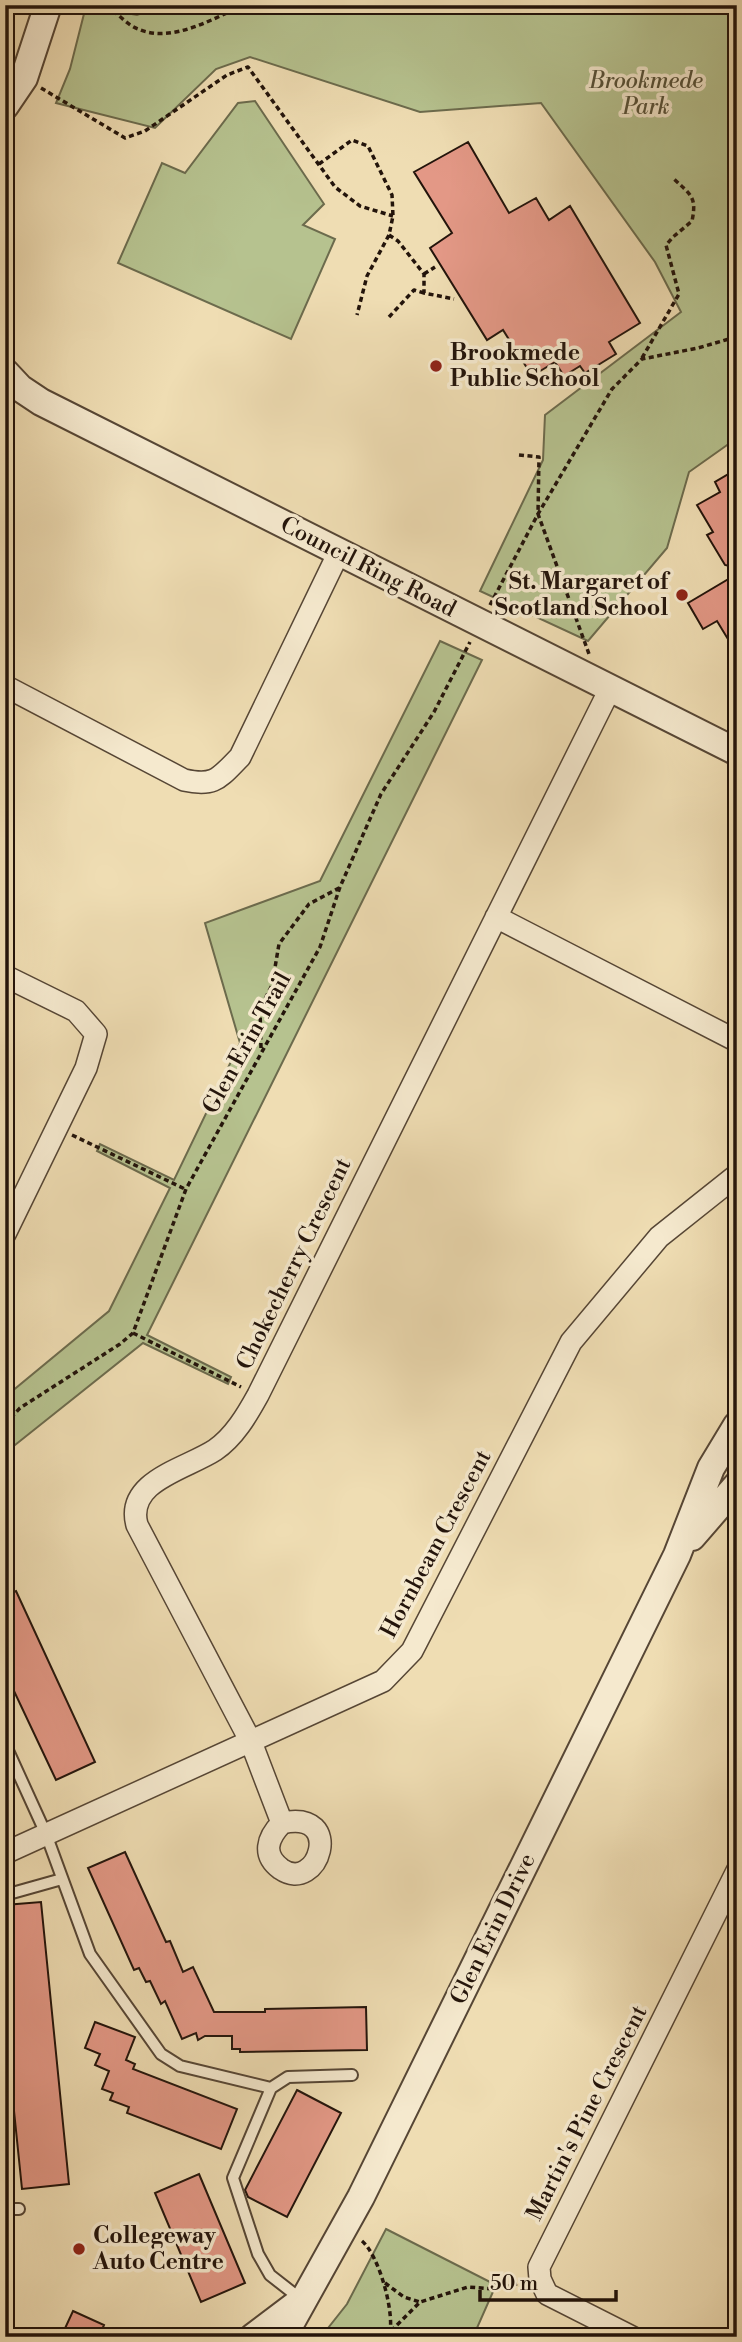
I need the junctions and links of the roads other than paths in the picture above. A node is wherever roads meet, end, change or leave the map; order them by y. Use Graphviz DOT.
graph roads {
  1 [pos="48,5"];
  2 [pos="5,106"];
  3 [pos="5,372"];
  4 [pos="339,552"];
  5 [pos="5,686"];
  6 [pos="610,689"];
  7 [pos="737,752"];
  8 [pos="496,917"];
  9 [pos="5,976"];
  10 [pos="737,1041"];
  11 [pos="737,1175"];
  12 [pos="5,1234"];
  13 [pos="737,1425"];
  14 [pos="737,1485"];
  15 [pos="677,1555"];
  16 [pos="251,1742"];
  17 [pos="5,1744"];
  18 [pos="282,1823"];
  19 [pos="46,1835"];
  20 [pos="5,1853"];
  21 [pos="737,1871"];
  22 [pos="62,1879"];
  23 [pos="5,1895"];
  24 [pos="352,2075"];
  25 [pos="271,2088"];
  26 [pos="5,2205"];
  27 [pos="19,2209"];
  28 [pos="302,2300"];
  29 [pos="253,2337"];
  30 [pos="284,2337"];
  31 [pos="632,2337"];
  1 -- 2 [label="street"];
  3 -- 4 [label="street, Council Ring Road"];
  4 -- 5 [label="street"];
  4 -- 6 [label="street, Council Ring Road"];
  6 -- 7 [label="street, Council Ring Road"];
  6 -- 8 [label="street, Chokecherry Crescent"];
  8 -- 10 [label="street"];
  8 -- 16 [label="street, Chokecherry Crescent"];
  9 -- 12 [label="street"];
  11 -- 16 [label="street, Hornbeam Crescent"];
  13 -- 15 [label="street, Glen Erin Drive"];
  14 -- 15 [label="street, Glen Erin Drive"];
  15 -- 28 [label="street, Glen Erin Drive"];
  16 -- 18 [label="street, Chokecherry Crescent"];
  16 -- 19 [label="street, Hornbeam Crescent"];
  17 -- 19 [label="lane"];
  19 -- 20 [label="street, Hornbeam Crescent"];
  19 -- 22 [label="lane"];
  21 -- 31 [label="street, Martin's Pine Crescent"];
  22 -- 23 [label="lane"];
  22 -- 25 [label="lane"];
  24 -- 25 [label="lane"];
  25 -- 28 [label="lane"];
  26 -- 27 [label="lane"];
  28 -- 29 [label="street, Glen Erin Drive"];
  28 -- 30 [label="street, Glen Erin Drive"];
}
